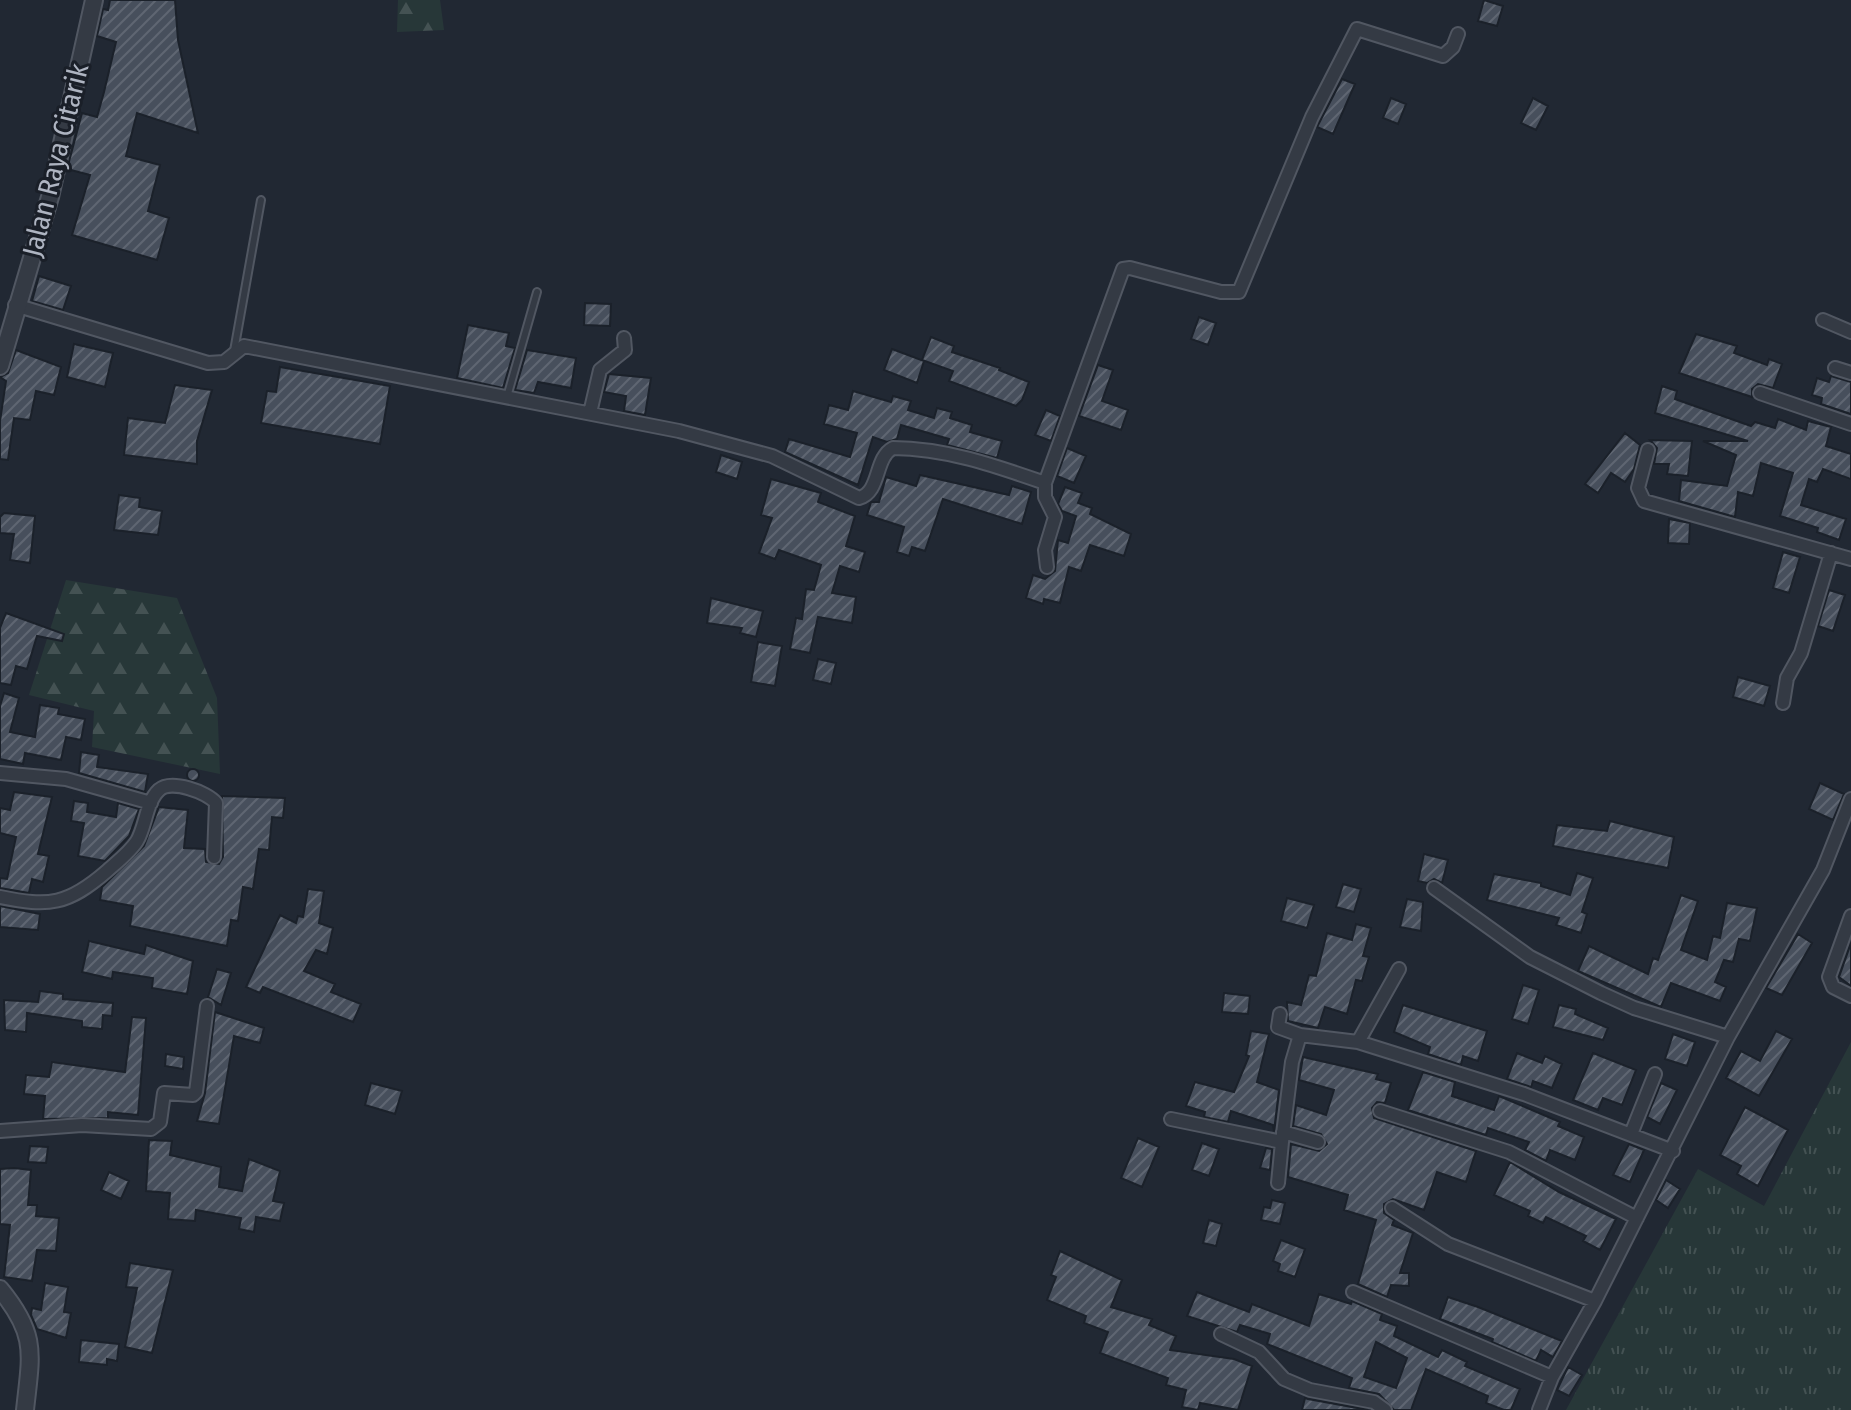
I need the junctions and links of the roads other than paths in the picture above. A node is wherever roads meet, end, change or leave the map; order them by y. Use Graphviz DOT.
graph roads {
  1 [pos="94,0"];
  2 [pos="1458,34"];
  3 [pos="261,200"];
  4 [pos="537,292"];
  5 [pos="15,305"];
  6 [pos="1823,320"];
  7 [pos="1851,332"];
  8 [pos="624,338"];
  9 [pos="234,351"];
  10 [pos="0,366"];
  11 [pos="1835,368"];
  12 [pos="1851,373"];
  13 [pos="1760,393"];
  14 [pos="507,397"];
  15 [pos="590,413"];
  16 [pos="1851,424"];
  17 [pos="1648,450"];
  18 [pos="1045,483"];
  19 [pos="1831,553"];
  20 [pos="1851,559"];
  21 [pos="1047,567"];
  22 [pos="1783,703"];
  23 [pos="0,773"];
  24 [pos="1851,799"];
  25 [pos="151,803"];
  26 [pos="214,857"];
  27 [pos="1434,888"];
  28 [pos="0,897"];
  29 [pos="1851,916"];
  30 [pos="1399,969"];
  31 [pos="1851,996"];
  32 [pos="207,1006"];
  33 [pos="1280,1014"];
  34 [pos="1300,1035"];
  35 [pos="1728,1037"];
  36 [pos="1358,1042"];
  37 [pos="1655,1074"];
  38 [pos="1380,1111"];
  39 [pos="1171,1119"];
  40 [pos="0,1131"];
  41 [pos="1631,1134"];
  42 [pos="1283,1137"];
  43 [pos="1318,1142"];
  44 [pos="1673,1151"];
  45 [pos="1278,1183"];
  46 [pos="1392,1208"];
  47 [pos="1637,1218"];
  48 [pos="0,1289"];
  49 [pos="1353,1292"];
  50 [pos="1595,1301"];
  51 [pos="1221,1334"];
  52 [pos="1552,1377"];
  53 [pos="25,1410"];
  54 [pos="1385,1410"];
  55 [pos="1539,1410"];
  1 -- 5 [label="street, Jalan Raya Citarik"];
  2 -- 18 [label="street"];
  3 -- 9 [label="lane"];
  4 -- 14 [label="lane"];
  5 -- 9 [label="street"];
  5 -- 10 [label="street, Jalan Raya Citarik"];
  6 -- 7 [label="street"];
  8 -- 15 [label="street"];
  9 -- 14 [label="street"];
  11 -- 12 [label="street"];
  13 -- 16 [label="street"];
  14 -- 15 [label="street"];
  15 -- 18 [label="street"];
  17 -- 19 [label="street"];
  18 -- 21 [label="street"];
  19 -- 20 [label="street"];
  19 -- 22 [label="street"];
  23 -- 25 [label="street"];
  24 -- 35 [label="street"];
  25 -- 26 [label="street"];
  25 -- 28 [label="street"];
  27 -- 35 [label="street"];
  29 -- 31 [label="street"];
  30 -- 36 [label="street"];
  32 -- 40 [label="street"];
  33 -- 34 [label="street"];
  34 -- 36 [label="street"];
  34 -- 42 [label="street"];
  35 -- 44 [label="street"];
  36 -- 41 [label="street"];
  37 -- 41 [label="street"];
  38 -- 47 [label="street"];
  39 -- 42 [label="street"];
  41 -- 44 [label="street"];
  42 -- 43 [label="street"];
  42 -- 45 [label="street"];
  44 -- 47 [label="street"];
  46 -- 50 [label="street"];
  47 -- 50 [label="street"];
  48 -- 53 [label="street"];
  49 -- 52 [label="street"];
  50 -- 52 [label="street"];
  51 -- 54 [label="street"];
  52 -- 55 [label="street"];
}
